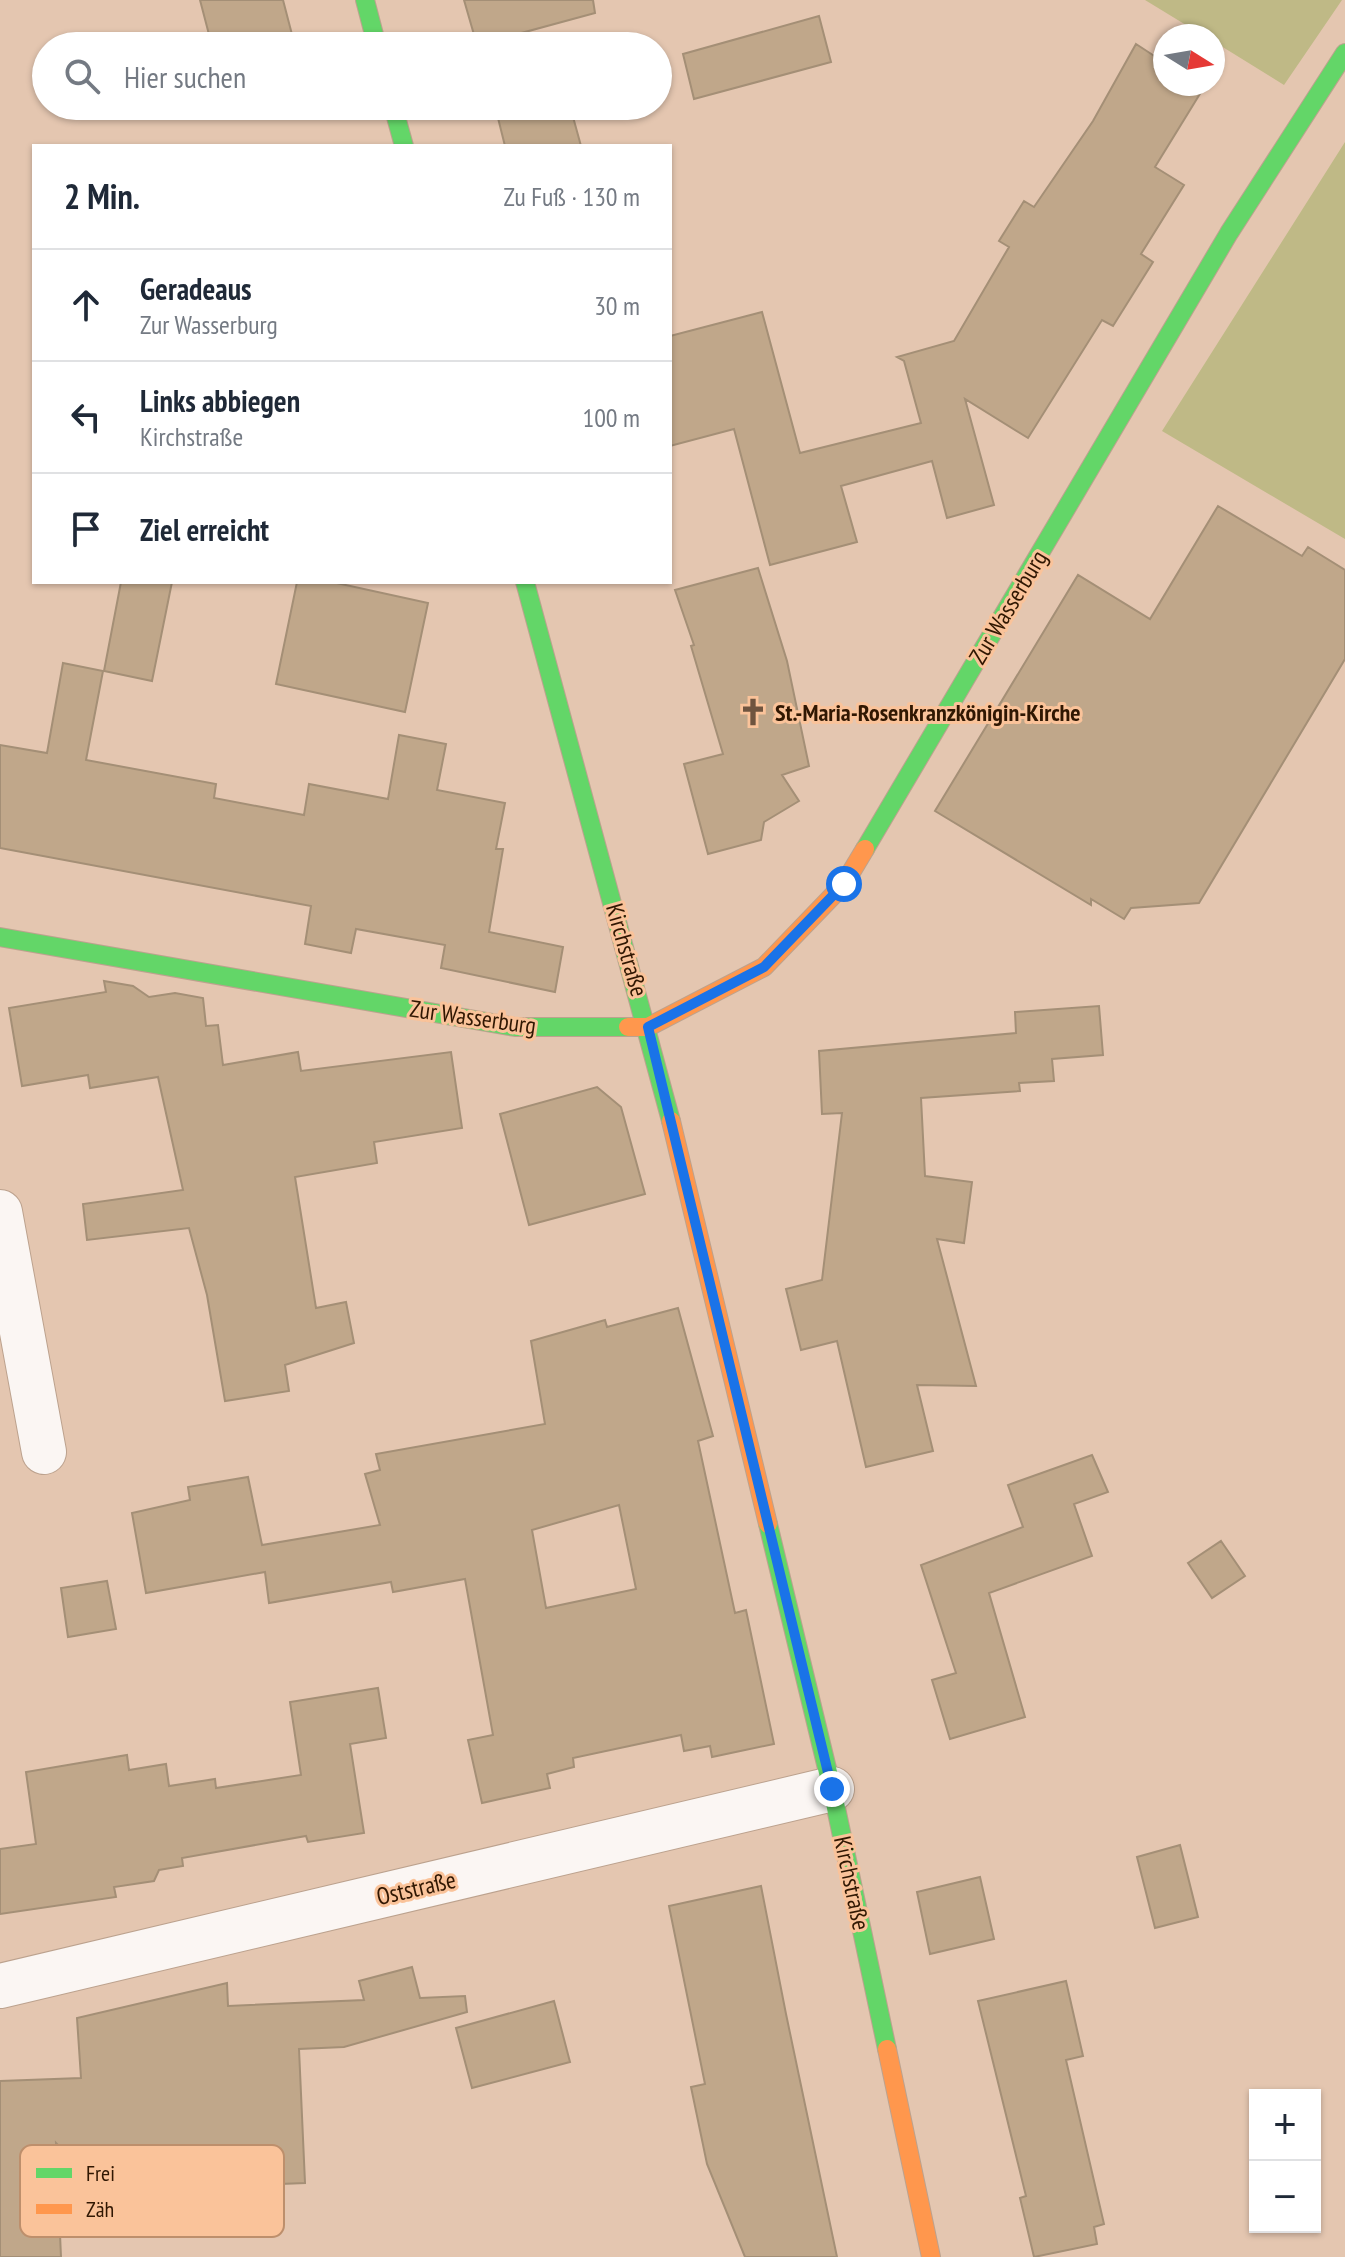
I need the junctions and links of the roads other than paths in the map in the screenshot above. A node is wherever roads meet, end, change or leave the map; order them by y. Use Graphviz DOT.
graph roads {
  1 [pos="365,0"];
  2 [pos="373,32"];
  3 [pos="1345,53"];
  4 [pos="397,120"];
  5 [pos="403,144"];
  6 [pos="526,584"];
  7 [pos="0,937"];
  8 [pos="648,1027"];
  9 [pos="0,1212"];
  10 [pos="44,1452"];
  11 [pos="832,1789"];
  12 [pos="0,1986"];
  13 [pos="931,2257"];
  1 -- 2 [label="street"];
  3 -- 8 [label="street, Zur Wasserburg"];
  4 -- 5 [label="street"];
  6 -- 8 [label="street, Kirchstraße"];
  7 -- 8 [label="street, Zur Wasserburg"];
  8 -- 11 [label="street, Kirchstraße"];
  9 -- 10 [label="street"];
  11 -- 12 [label="street, Oststraße"];
  11 -- 13 [label="street, Kirchstraße"];
}
